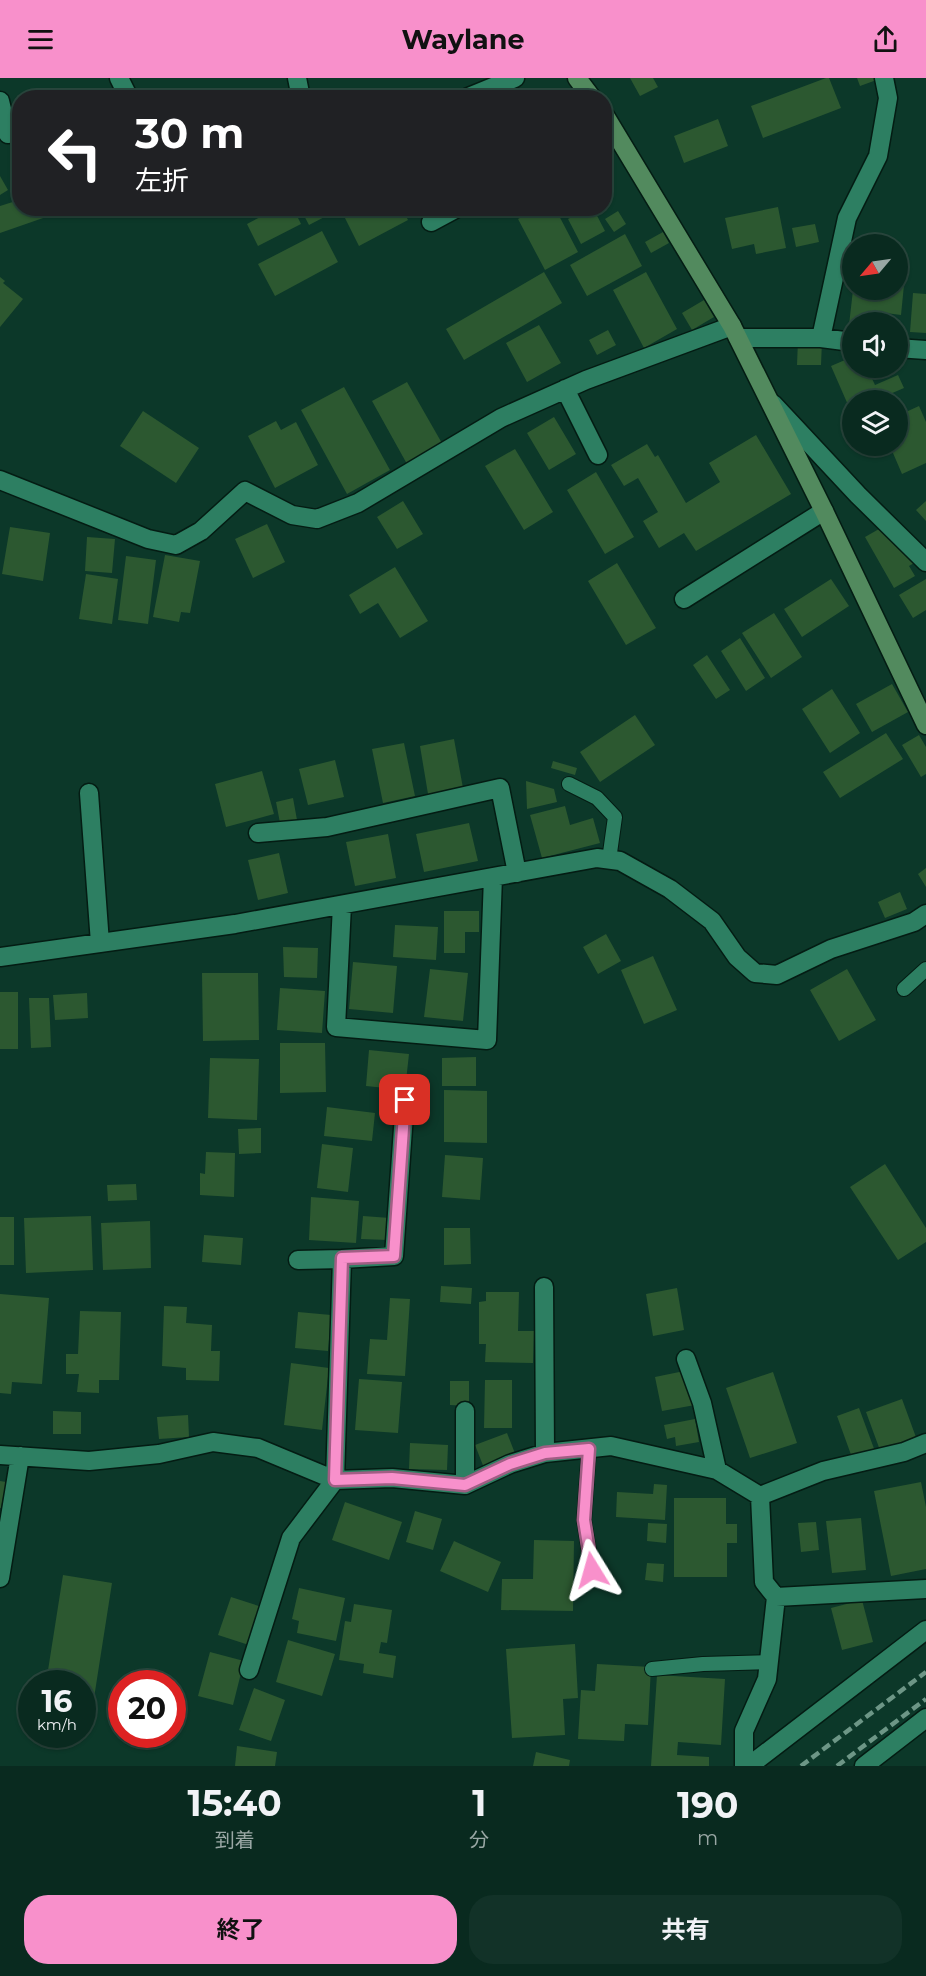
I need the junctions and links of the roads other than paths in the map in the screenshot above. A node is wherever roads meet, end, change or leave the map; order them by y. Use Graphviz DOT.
graph roads {
  1 [pos="515,78"];
  2 [pos="884,78"];
  3 [pos="486,90"];
  4 [pos="0,101"];
  5 [pos="612,130"];
  6 [pos="8,134"];
  7 [pos="442,216"];
  8 [pos="431,222"];
  9 [pos="735,332"];
  10 [pos="821,338"];
  11 [pos="842,341"];
  12 [pos="908,349"];
  13 [pos="926,350"];
  14 [pos="565,389"];
  15 [pos="765,395"];
  16 [pos="598,455"];
  17 [pos="0,480"];
  18 [pos="824,511"];
  19 [pos="926,562"];
  20 [pos="684,599"];
  21 [pos="926,725"];
  22 [pos="569,784"];
  23 [pos="89,793"];
  24 [pos="258,833"];
  25 [pos="609,860"];
  26 [pos="517,873"];
  27 [pos="493,877"];
  28 [pos="342,905"];
  29 [pos="926,914"];
  30 [pos="100,943"];
  31 [pos="0,957"];
  32 [pos="926,969"];
  33 [pos="904,989"];
  34 [pos="405,1100"];
  35 [pos="342,1258"];
  36 [pos="298,1260"];
  37 [pos="544,1287"];
  38 [pos="686,1359"];
  39 [pos="465,1411"];
  40 [pos="926,1443"];
  41 [pos="589,1449"];
  42 [pos="545,1453"];
  43 [pos="0,1455"];
  44 [pos="20,1456"];
  45 [pos="717,1470"];
  46 [pos="335,1480"];
  47 [pos="465,1485"];
  48 [pos="760,1496"];
  49 [pos="592,1570"];
  50 [pos="0,1578"];
  51 [pos="926,1589"];
  52 [pos="776,1597"];
  53 [pos="926,1630"];
  54 [pos="769,1662"];
  55 [pos="652,1669"];
  56 [pos="249,1670"];
  57 [pos="926,1718"];
  58 [pos="744,1766"];
  59 [pos="749,1766"];
  60 [pos="864,1766"];
  1 -- 3 [label="street"];
  2 -- 10 [label="street"];
  4 -- 6 [label="street"];
  5 -- 9 [label="street"];
  7 -- 8 [label="street"];
  9 -- 10 [label="street"];
  9 -- 14 [label="street"];
  9 -- 15 [label="street"];
  10 -- 11 [label="street"];
  12 -- 13 [label="street"];
  14 -- 16 [label="street"];
  14 -- 17 [label="street"];
  15 -- 18 [label="street"];
  15 -- 19 [label="street"];
  18 -- 20 [label="street"];
  18 -- 21 [label="street"];
  22 -- 25 [label="lane"];
  23 -- 30 [label="street"];
  24 -- 26 [label="street"];
  25 -- 26 [label="street"];
  25 -- 29 [label="street"];
  26 -- 27 [label="street"];
  27 -- 28 [label="street"];
  27 -- 28 [label="street"];
  28 -- 30 [label="street"];
  30 -- 31 [label="street"];
  32 -- 33 [label="lane"];
  34 -- 35 [label="street"];
  35 -- 36 [label="street"];
  35 -- 46 [label="street"];
  37 -- 42 [label="street"];
  38 -- 45 [label="street"];
  39 -- 47 [label="street"];
  40 -- 48 [label="street"];
  41 -- 42 [label="street"];
  41 -- 45 [label="street"];
  41 -- 49 [label="lane"];
  42 -- 47 [label="street"];
  43 -- 44 [label="street"];
  44 -- 46 [label="street"];
  44 -- 50 [label="street"];
  45 -- 48 [label="street"];
  46 -- 47 [label="street"];
  46 -- 56 [label="street"];
  48 -- 52 [label="street"];
  51 -- 52 [label="street"];
  52 -- 54 [label="street"];
  53 -- 59 [label="street"];
  54 -- 55 [label="lane"];
  54 -- 58 [label="street"];
  57 -- 60 [label="street"];
}
